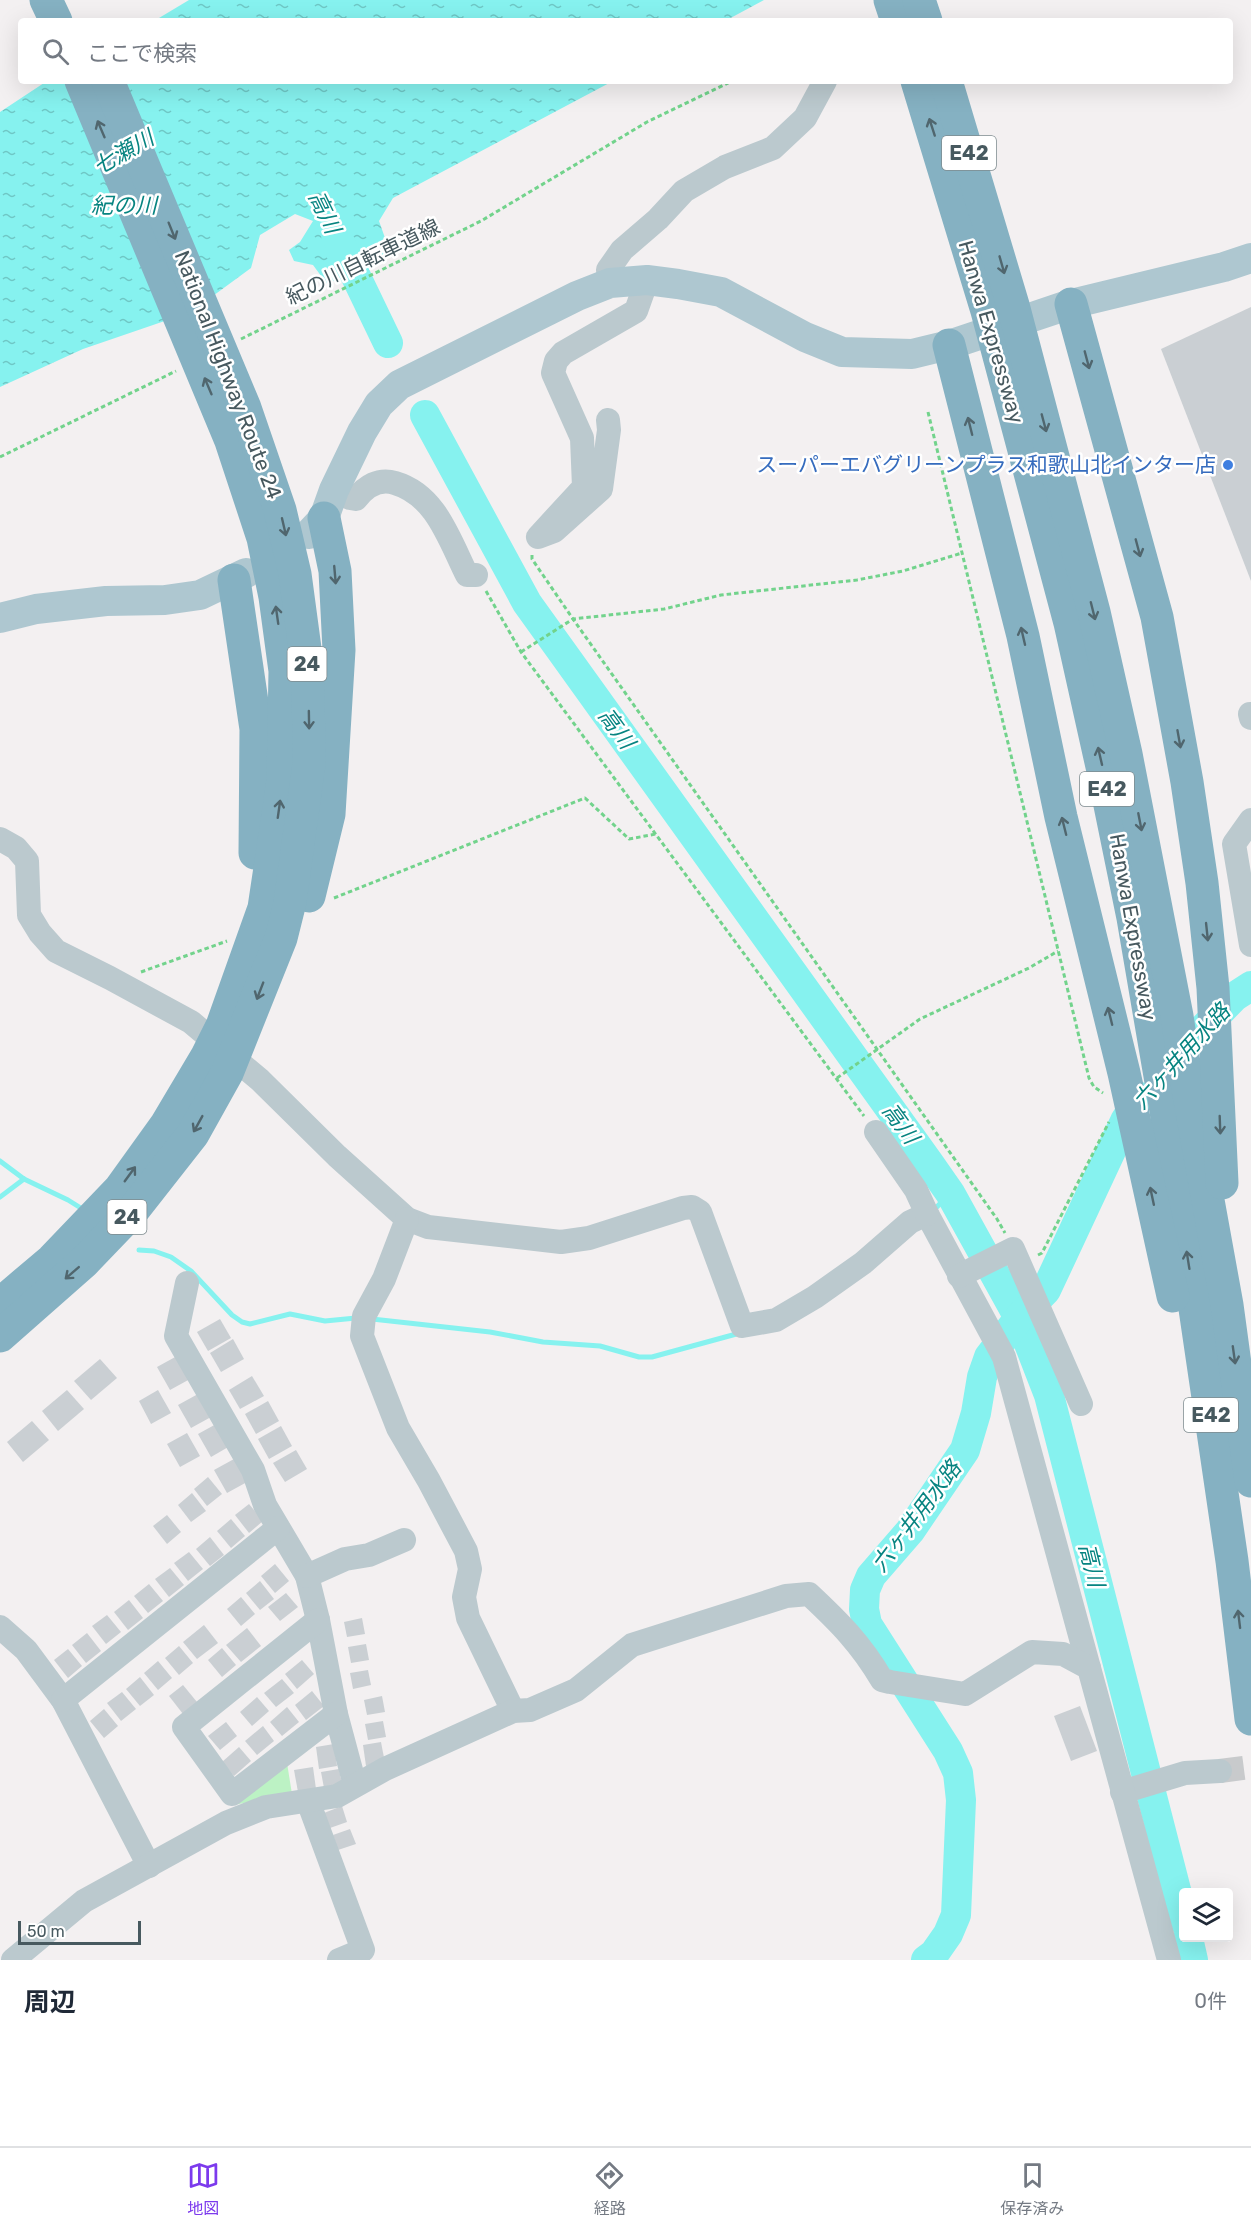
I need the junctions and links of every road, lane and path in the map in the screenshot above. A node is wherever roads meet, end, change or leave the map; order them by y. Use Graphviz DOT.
graph roads {
  1 [pos="46,0"];
  2 [pos="70,0"];
  3 [pos="890,0"];
  4 [pos="919,0"];
  5 [pos="55,18"];
  6 [pos="79,18"];
  7 [pos="896,18"];
  8 [pos="925,18"];
  9 [pos="82,84"];
  10 [pos="109,84"];
  11 [pos="726,84"];
  12 [pos="823,84"];
  13 [pos="917,84"];
  14 [pos="947,84"];
  15 [pos="975,224"];
  16 [pos="1251,258"];
  17 [pos="647,280"];
  18 [pos="610,283"];
  19 [pos="1071,304"];
  20 [pos="240,339"];
  21 [pos="949,345"];
  22 [pos="178,370"];
  23 [pos="928,412"];
  24 [pos="608,420"];
  25 [pos="242,436"];
  26 [pos="0,457"];
  27 [pos="322,514"];
  28 [pos="538,537"];
  29 [pos="1061,537"];
  30 [pos="962,553"];
  31 [pos="476,574"];
  32 [pos="240,577"];
  33 [pos="0,618"];
  34 [pos="573,619"];
  35 [pos="523,650"];
  36 [pos="1251,820"];
  37 [pos="656,834"];
  38 [pos="0,839"];
  39 [pos="270,922"];
  40 [pos="1251,945"];
  41 [pos="1058,951"];
  42 [pos="116,981"];
  43 [pos="225,1030"];
  44 [pos="875,1050"];
  45 [pos="217,1064"];
  46 [pos="838,1077"];
  47 [pos="1117,1085"];
  48 [pos="1177,1101"];
  49 [pos="1113,1114"];
  50 [pos="876,1132"];
  51 [pos="927,1214"];
  52 [pos="407,1219"];
  53 [pos="1014,1255"];
  54 [pos="965,1273"];
  55 [pos="187,1283"];
  56 [pos="0,1304"];
  57 [pos="1227,1305"];
  58 [pos="0,1336"];
  59 [pos="1081,1404"];
  60 [pos="1251,1481"];
  61 [pos="278,1528"];
  62 [pos="404,1540"];
  63 [pos="1232,1561"];
  64 [pos="307,1576"];
  65 [pos="318,1620"];
  66 [pos="0,1627"];
  67 [pos="1089,1668"];
  68 [pos="63,1700"];
  69 [pos="513,1711"];
  70 [pos="336,1714"];
  71 [pos="1251,1719"];
  72 [pos="1220,1771"];
  73 [pos="356,1785"];
  74 [pos="1127,1790"];
  75 [pos="308,1801"];
  76 [pos="148,1866"];
  77 [pos="13,1960"];
  78 [pos="339,1960"];
  79 [pos="1169,1960"];
  1 -- 5 [label="highway"];
  2 -- 6 [label="highway"];
  3 -- 7 [label="highway"];
  4 -- 8 [label="highway"];
  25 -- 9 [label="highway, National Highway Route 24 / 24, one-way"];
  10 -- 25 [label="highway, National Highway Route 24 / 24, one-way"];
  11 -- 20 [label="path, 紀の川自転車道線"];
  12 -- 18 [label="street"];
  15 -- 13 [label="highway, Hanwa Expressway / E42, one-way"];
  14 -- 15 [label="highway, Hanwa Expressway / E42"];
  15 -- 29 [label="highway, Hanwa Expressway / E42"];
  16 -- 19 [label="main road"];
  17 -- 18 [label="main road"];
  17 -- 21 [label="main road"];
  17 -- 28 [label="street"];
  18 -- 27 [label="main road"];
  19 -- 21 [label="main road"];
  19 -- 57 [label="highway, one-way"];
  47 -- 21 [label="highway, one-way"];
  22 -- 26 [label="path"];
  23 -- 30 [label="path"];
  24 -- 28 [label="street"];
  25 -- 39 [label="highway, National Highway Route 24 / 24"];
  27 -- 31 [label="street"];
  27 -- 39 [label="highway, 24, one-way"];
  28 -- 34 [label="path"];
  48 -- 29 [label="highway, Hanwa Expressway / E42, one-way"];
  29 -- 48 [label="highway, Hanwa Expressway / E42, one-way"];
  30 -- 34 [label="path"];
  30 -- 41 [label="path"];
  31 -- 35 [label="path"];
  32 -- 33 [label="main road"];
  32 -- 39 [label="highway, 24"];
  34 -- 35 [label="path"];
  34 -- 44 [label="path"];
  35 -- 37 [label="path"];
  36 -- 40 [label="street"];
  37 -- 39 [label="path"];
  37 -- 46 [label="path"];
  38 -- 42 [label="street"];
  39 -- 42 [label="path"];
  39 -- 43 [label="highway, National Highway Route 24 / 24"];
  39 -- 43 [label="highway, 24"];
  41 -- 44 [label="path"];
  41 -- 47 [label="path"];
  42 -- 52 [label="street"];
  43 -- 45 [label="highway, National Highway Route 24 / 24"];
  44 -- 46 [label="path"];
  44 -- 53 [label="path"];
  56 -- 45 [label="highway, National Highway Route 24 / 24, one-way"];
  45 -- 58 [label="highway, National Highway Route 24 / 24, one-way"];
  46 -- 50 [label="path"];
  63 -- 47 [label="highway, one-way"];
  48 -- 57 [label="highway, Hanwa Expressway / E42"];
  63 -- 48 [label="highway, Hanwa Expressway / E42, one-way"];
  49 -- 53 [label="path"];
  50 -- 51 [label="street"];
  51 -- 52 [label="street"];
  51 -- 54 [label="street"];
  52 -- 69 [label="street"];
  53 -- 54 [label="street"];
  53 -- 59 [label="street"];
  54 -- 67 [label="street"];
  55 -- 61 [label="street"];
  57 -- 60 [label="highway, Hanwa Expressway / E42, one-way"];
  61 -- 64 [label="street"];
  61 -- 68 [label="street"];
  62 -- 64 [label="street"];
  71 -- 63 [label="highway, Hanwa Expressway / E42, one-way"];
  64 -- 65 [label="street"];
  65 -- 70 [label="street"];
  65 -- 70 [label="street"];
  66 -- 68 [label="street"];
  67 -- 69 [label="street"];
  67 -- 74 [label="street"];
  68 -- 76 [label="street"];
  69 -- 73 [label="street"];
  70 -- 73 [label="street"];
  72 -- 74 [label="street"];
  73 -- 75 [label="street"];
  74 -- 79 [label="street"];
  75 -- 76 [label="street"];
  75 -- 78 [label="street"];
  76 -- 77 [label="street"];
}
